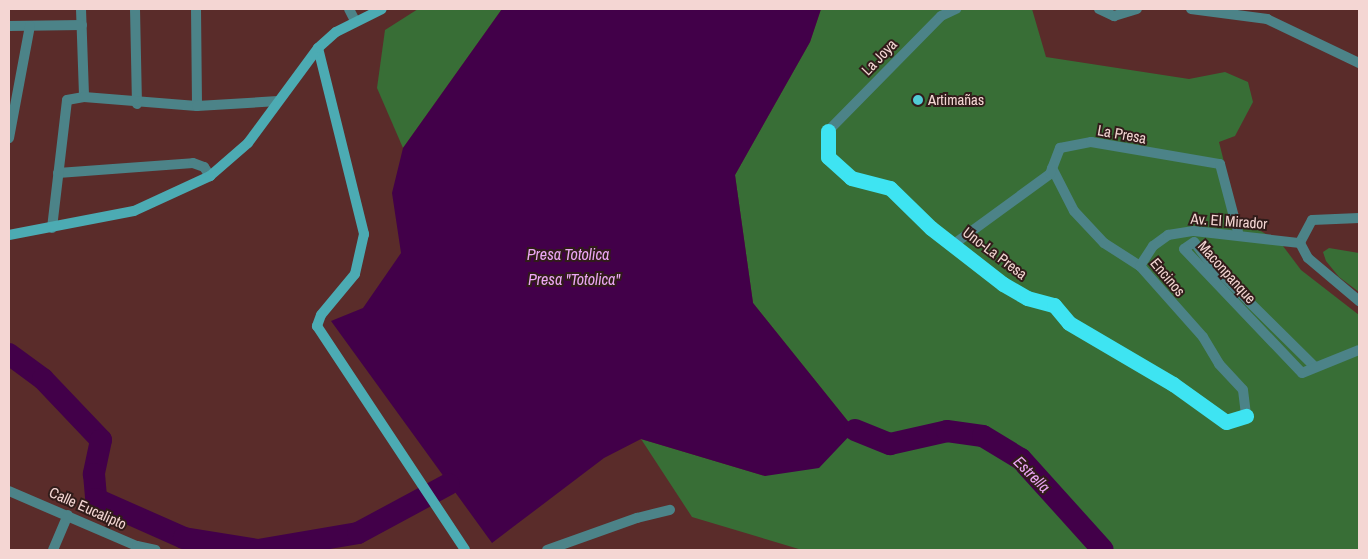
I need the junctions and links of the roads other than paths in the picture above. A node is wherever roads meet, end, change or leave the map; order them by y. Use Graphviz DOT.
graph roads {
  1 [pos="81,9"];
  2 [pos="135,9"];
  3 [pos="196,9"];
  4 [pos="349,9"];
  5 [pos="382,9"];
  6 [pos="956,9"];
  7 [pos="1099,9"];
  8 [pos="1137,9"];
  9 [pos="1191,9"];
  10 [pos="355,21"];
  11 [pos="82,25"];
  12 [pos="9,26"];
  13 [pos="30,26"];
  14 [pos="318,48"];
  15 [pos="1358,60"];
  16 [pos="84,97"];
  17 [pos="278,101"];
  18 [pos="137,104"];
  19 [pos="197,106"];
  20 [pos="828,131"];
  21 [pos="9,138"];
  22 [pos="1052,168"];
  23 [pos="58,173"];
  24 [pos="210,176"];
  25 [pos="1359,218"];
  26 [pos="52,228"];
  27 [pos="9,235"];
  28 [pos="1239,236"];
  29 [pos="1300,243"];
  30 [pos="954,244"];
  31 [pos="1140,266"];
  32 [pos="1359,302"];
  33 [pos="1359,350"];
  34 [pos="1314,366"];
  35 [pos="1246,416"];
  36 [pos="9,491"];
  37 [pos="670,510"];
  38 [pos="68,515"];
  39 [pos="53,550"];
  40 [pos="156,550"];
  41 [pos="466,550"];
  42 [pos="547,550"];
  1 -- 11 [label="street"];
  2 -- 18 [label="street"];
  3 -- 19 [label="street"];
  4 -- 10 [label="street"];
  5 -- 10 [label="street"];
  6 -- 20 [label="street, La Joya"];
  7 -- 8 [label="street"];
  9 -- 15 [label="street"];
  10 -- 14 [label="street"];
  11 -- 13 [label="street"];
  11 -- 16 [label="street"];
  12 -- 13 [label="street"];
  13 -- 21 [label="street"];
  14 -- 17 [label="street"];
  14 -- 41 [label="street"];
  16 -- 18 [label="street"];
  16 -- 23 [label="street"];
  17 -- 19 [label="street"];
  17 -- 24 [label="street"];
  18 -- 19 [label="street"];
  20 -- 30 [label="highway, Uno-La Presa"];
  22 -- 28 [label="street, La Presa"];
  22 -- 30 [label="street, La Presa"];
  22 -- 31 [label="street, Encinos"];
  23 -- 24 [label="street"];
  23 -- 26 [label="street"];
  24 -- 26 [label="street"];
  25 -- 29 [label="street"];
  26 -- 27 [label="street"];
  28 -- 29 [label="street, Av. El Mirador"];
  28 -- 31 [label="street, Av. El Mirador"];
  29 -- 32 [label="street"];
  30 -- 35 [label="highway, Uno-La Presa"];
  31 -- 35 [label="street, Encinos"];
  33 -- 34 [label="street"];
  34 -- 34 [label="street, Maconpanque"];
  36 -- 38 [label="street, Calle Eucalipto"];
  37 -- 42 [label="street"];
  38 -- 39 [label="street"];
  38 -- 40 [label="street, Calle Eucalipto"];
}
